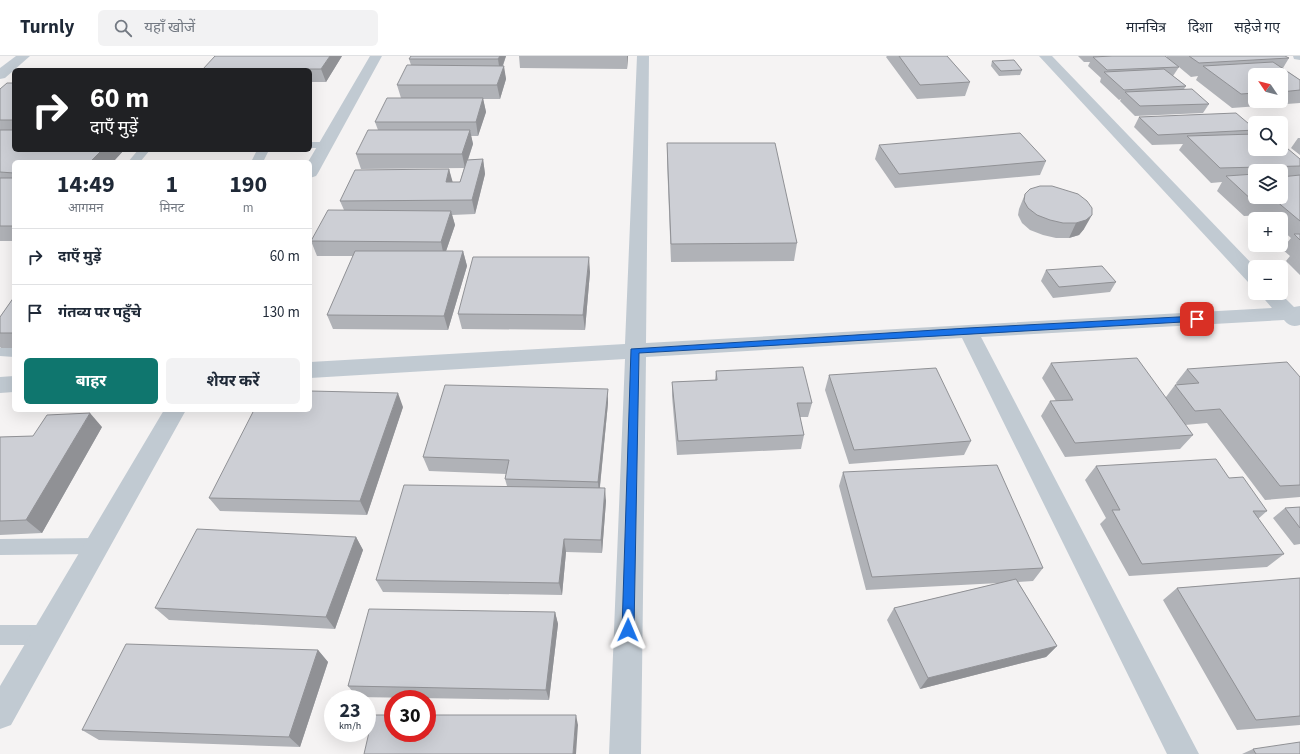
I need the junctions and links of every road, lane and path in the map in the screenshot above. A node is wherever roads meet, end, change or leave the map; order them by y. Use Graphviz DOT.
graph roads {
  1 [pos="24,56"];
  2 [pos="376,56"];
  3 [pos="643,56"];
  4 [pos="1045,56"];
  5 [pos="0,75"];
  6 [pos="326,145"];
  7 [pos="312,146"];
  8 [pos="142,152"];
  9 [pos="136,160"];
  10 [pos="312,170"];
  11 [pos="1248,271"];
  12 [pos="1277,300"];
  13 [pos="1296,318"];
  14 [pos="968,331"];
  15 [pos="634,351"];
  16 [pos="312,370"];
  17 [pos="12,384"];
  18 [pos="0,385"];
  19 [pos="174,412"];
  20 [pos="97,546"];
  21 [pos="1,548"];
  22 [pos="0,635"];
  23 [pos="46,635"];
  24 [pos="0,714"];
  25 [pos="625,754"];
  26 [pos="1183,754"];
  1 -- 5 [label="street"];
  2 -- 6 [label="street"];
  3 -- 15 [label="street"];
  4 -- 11 [label="street"];
  6 -- 7 [label="lane"];
  6 -- 10 [label="street"];
  8 -- 9 [label="lane"];
  12 -- 13 [label="street"];
  13 -- 14 [label="street"];
  14 -- 15 [label="street"];
  14 -- 26 [label="street"];
  15 -- 16 [label="street"];
  15 -- 25 [label="street"];
  17 -- 18 [label="street"];
  19 -- 20 [label="street"];
  20 -- 21 [label="lane"];
  20 -- 23 [label="street"];
  22 -- 23 [label="lane"];
  23 -- 24 [label="street"];
}
